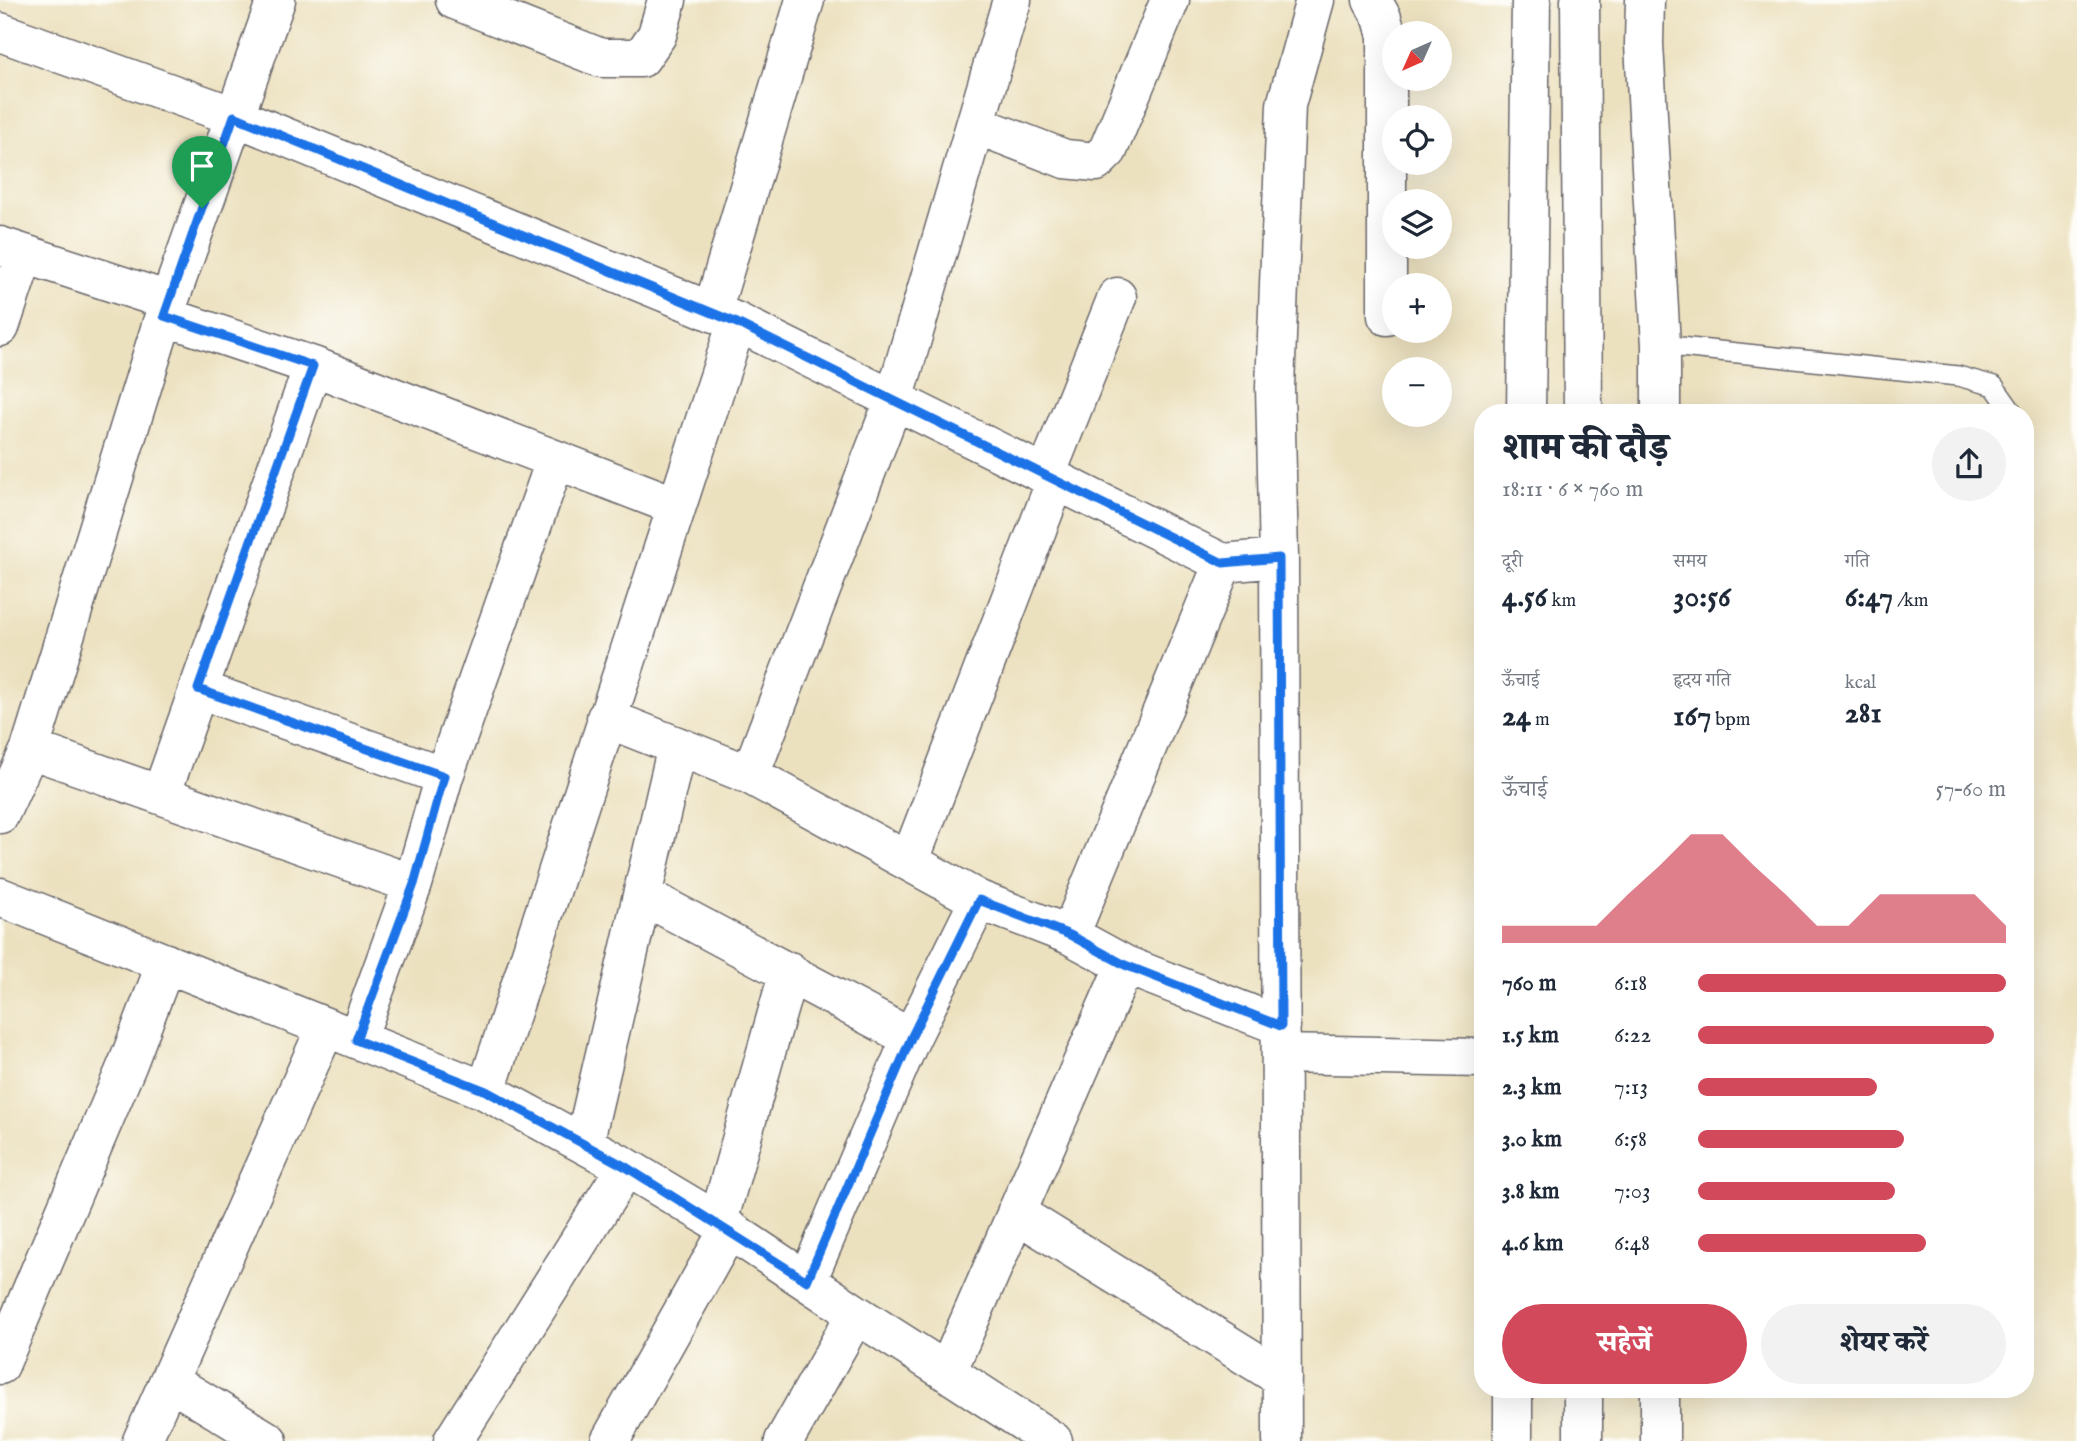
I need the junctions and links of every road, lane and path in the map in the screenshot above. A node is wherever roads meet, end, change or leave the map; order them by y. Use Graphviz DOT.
graph roads {
  1 [pos="276,0"];
  2 [pos="455,0"];
  3 [pos="667,0"];
  4 [pos="805,0"];
  5 [pos="1013,0"];
  6 [pos="1170,0"];
  7 [pos="1315,0"];
  8 [pos="1372,0"];
  9 [pos="1531,0"];
  10 [pos="1580,0"];
  11 [pos="1645,0"];
  12 [pos="0,32"];
  13 [pos="234,116"];
  14 [pos="977,125"];
  15 [pos="12,251"];
  16 [pos="1387,273"];
  17 [pos="1117,297"];
  18 [pos="167,308"];
  19 [pos="724,317"];
  20 [pos="0,327"];
  21 [pos="1661,345"];
  22 [pos="313,366"];
  23 [pos="894,400"];
  24 [pos="1526,404"];
  25 [pos="1583,404"];
  26 [pos="1661,404"];
  27 [pos="2006,404"];
  28 [pos="555,461"];
  29 [pos="1051,478"];
  30 [pos="676,506"];
  31 [pos="1279,558"];
  32 [pos="1223,563"];
  33 [pos="198,689"];
  34 [pos="606,718"];
  35 [pos="677,746"];
  36 [pos="30,749"];
  37 [pos="750,775"];
  38 [pos="444,776"];
  39 [pos="161,795"];
  40 [pos="0,814"];
  41 [pos="910,860"];
  42 [pos="414,884"];
  43 [pos="642,895"];
  44 [pos="0,897"];
  45 [pos="979,900"];
  46 [pos="1070,935"];
  47 [pos="166,963"];
  48 [pos="1125,965"];
  49 [pos="789,971"];
  50 [pos="342,1033"];
  51 [pos="911,1038"];
  52 [pos="1281,1040"];
  53 [pos="1474,1057"];
  54 [pos="486,1091"];
  55 [pos="584,1144"];
  56 [pos="626,1167"];
  57 [pos="1016,1213"];
  58 [pos="723,1225"];
  59 [pos="807,1281"];
  60 [pos="856,1314"];
  61 [pos="0,1365"];
  62 [pos="947,1372"];
  63 [pos="1282,1378"];
  64 [pos="169,1381"];
  65 [pos="1513,1398"];
  66 [pos="1583,1398"];
  67 [pos="1660,1398"];
  68 [pos="142,1441"];
  69 [pos="268,1441"];
  70 [pos="453,1441"];
  71 [pos="610,1441"];
  72 [pos="784,1441"];
  73 [pos="1053,1441"];
  74 [pos="1282,1441"];
  75 [pos="1513,1441"];
  76 [pos="1583,1441"];
  77 [pos="1660,1441"];
  1 -- 13 [label="street"];
  2 -- 3 [label="street"];
  4 -- 19 [label="street"];
  5 -- 14 [label="street"];
  6 -- 14 [label="street"];
  7 -- 31 [label="street"];
  8 -- 16 [label="street"];
  9 -- 24 [label="street"];
  10 -- 25 [label="street"];
  11 -- 21 [label="street"];
  12 -- 13 [label="street"];
  13 -- 18 [label="street"];
  13 -- 19 [label="street"];
  14 -- 23 [label="street"];
  15 -- 18 [label="street"];
  15 -- 20 [label="street"];
  17 -- 29 [label="street"];
  18 -- 22 [label="street"];
  18 -- 36 [label="street"];
  19 -- 23 [label="street"];
  19 -- 30 [label="street"];
  21 -- 26 [label="street"];
  21 -- 27 [label="lane"];
  22 -- 28 [label="street"];
  22 -- 33 [label="street"];
  23 -- 29 [label="street"];
  23 -- 37 [label="street"];
  28 -- 30 [label="street"];
  28 -- 38 [label="street"];
  29 -- 32 [label="street"];
  29 -- 41 [label="street"];
  30 -- 34 [label="street"];
  31 -- 32 [label="street"];
  31 -- 52 [label="street"];
  32 -- 46 [label="street"];
  33 -- 38 [label="street"];
  33 -- 39 [label="street"];
  34 -- 35 [label="street"];
  34 -- 54 [label="street"];
  35 -- 37 [label="street"];
  35 -- 43 [label="street"];
  36 -- 39 [label="street"];
  36 -- 40 [label="street"];
  37 -- 41 [label="street"];
  38 -- 42 [label="street"];
  39 -- 42 [label="street"];
  41 -- 45 [label="street"];
  42 -- 50 [label="street"];
  43 -- 49 [label="street"];
  43 -- 55 [label="street"];
  44 -- 47 [label="street"];
  45 -- 46 [label="street"];
  45 -- 51 [label="street"];
  46 -- 48 [label="street"];
  47 -- 50 [label="street"];
  47 -- 61 [label="street"];
  48 -- 52 [label="street"];
  48 -- 57 [label="street"];
  49 -- 51 [label="street"];
  49 -- 58 [label="street"];
  50 -- 54 [label="street"];
  50 -- 64 [label="street"];
  51 -- 59 [label="street"];
  52 -- 53 [label="street"];
  52 -- 63 [label="street"];
  54 -- 55 [label="street"];
  55 -- 56 [label="street"];
  56 -- 58 [label="street"];
  56 -- 70 [label="street"];
  57 -- 62 [label="street"];
  57 -- 63 [label="street"];
  58 -- 59 [label="street"];
  58 -- 71 [label="street"];
  59 -- 60 [label="street"];
  60 -- 62 [label="street"];
  60 -- 72 [label="street"];
  62 -- 73 [label="street"];
  63 -- 74 [label="street"];
  64 -- 68 [label="street"];
  64 -- 69 [label="street"];
  65 -- 75 [label="street"];
  66 -- 76 [label="street"];
  67 -- 77 [label="street"];
}
